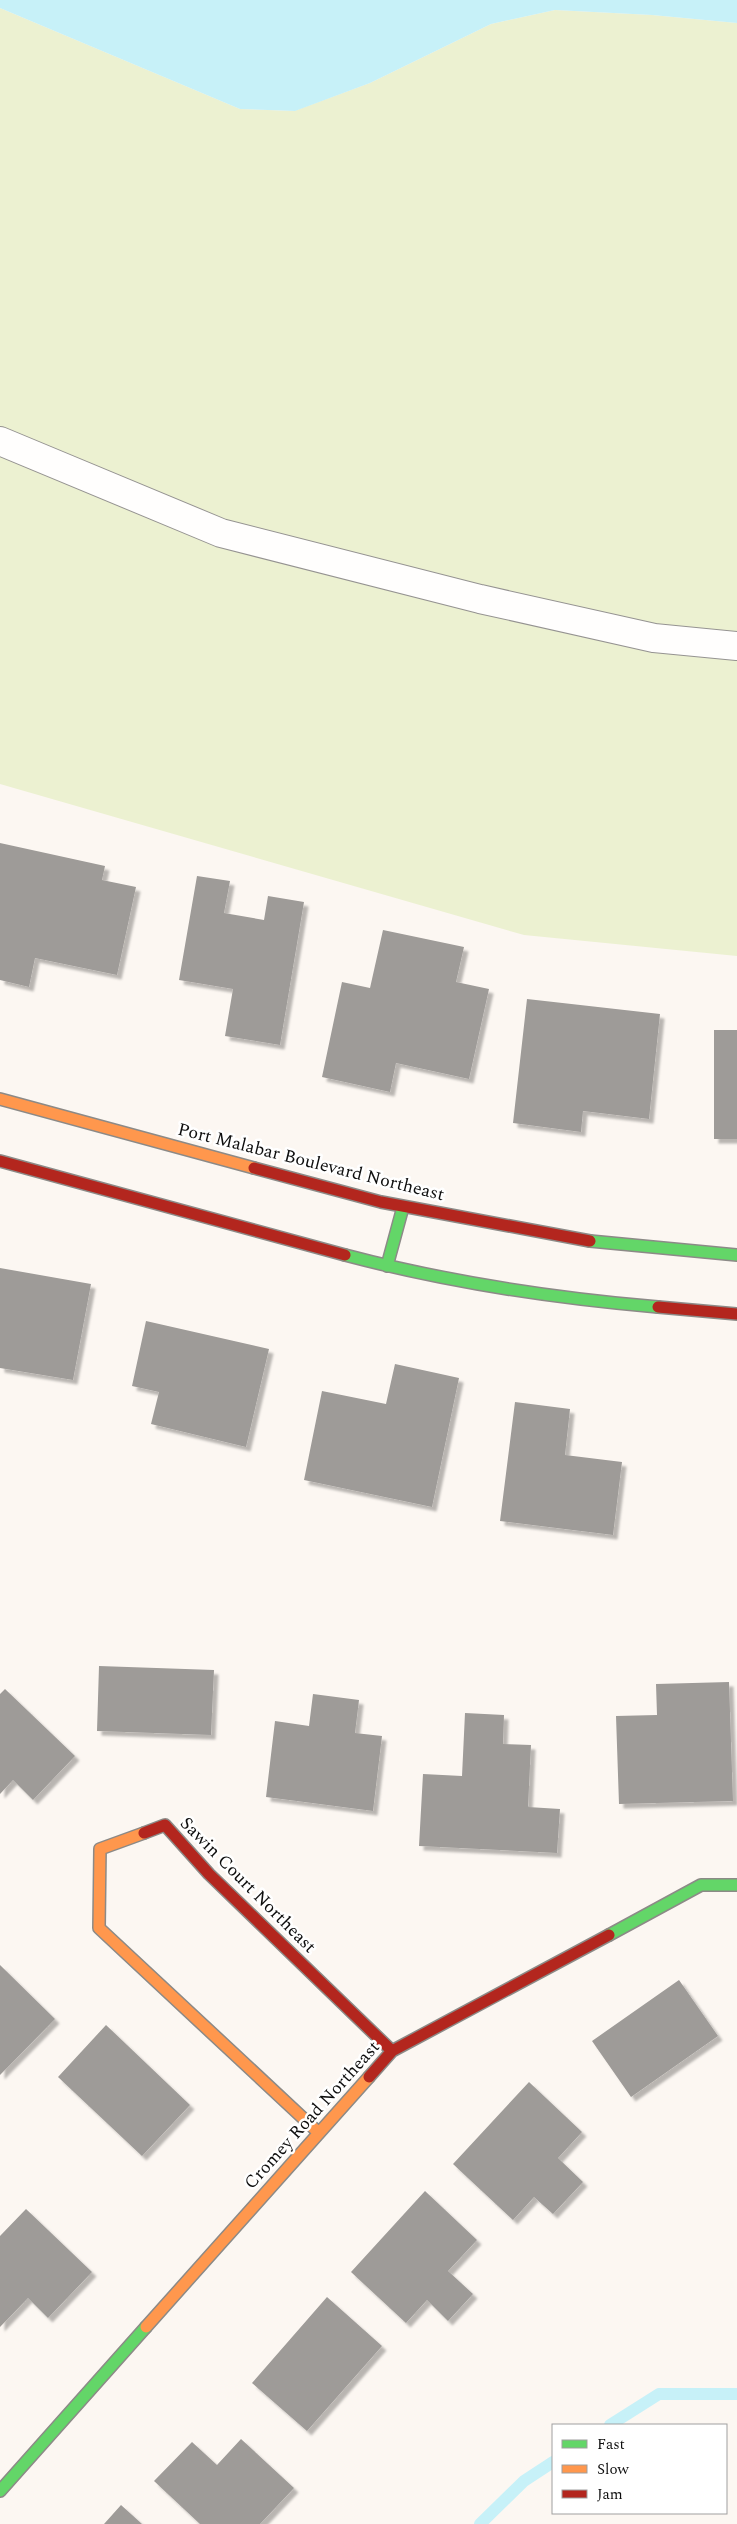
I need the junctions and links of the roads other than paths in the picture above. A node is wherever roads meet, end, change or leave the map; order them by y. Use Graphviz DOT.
graph roads {
  1 [pos="0,440"];
  2 [pos="737,646"];
  3 [pos="0,1099"];
  4 [pos="0,1161"];
  5 [pos="403,1206"];
  6 [pos="737,1255"];
  7 [pos="388,1266"];
  8 [pos="737,1314"];
  9 [pos="737,1885"];
  10 [pos="392,2051"];
  11 [pos="318,2133"];
  12 [pos="0,2491"];
  1 -- 2 [label="street"];
  3 -- 5 [label="street, Port Malabar Boulevard Northeast"];
  4 -- 7 [label="street"];
  5 -- 6 [label="street, Port Malabar Boulevard Northeast"];
  5 -- 7 [label="street"];
  7 -- 8 [label="street"];
  9 -- 10 [label="street, Cromey Road Northeast"];
  10 -- 11 [label="street, Cromey Road Northeast"];
  10 -- 11 [label="street, Sawin Court Northeast"];
  11 -- 12 [label="street, Cromey Road Northeast"];
}
